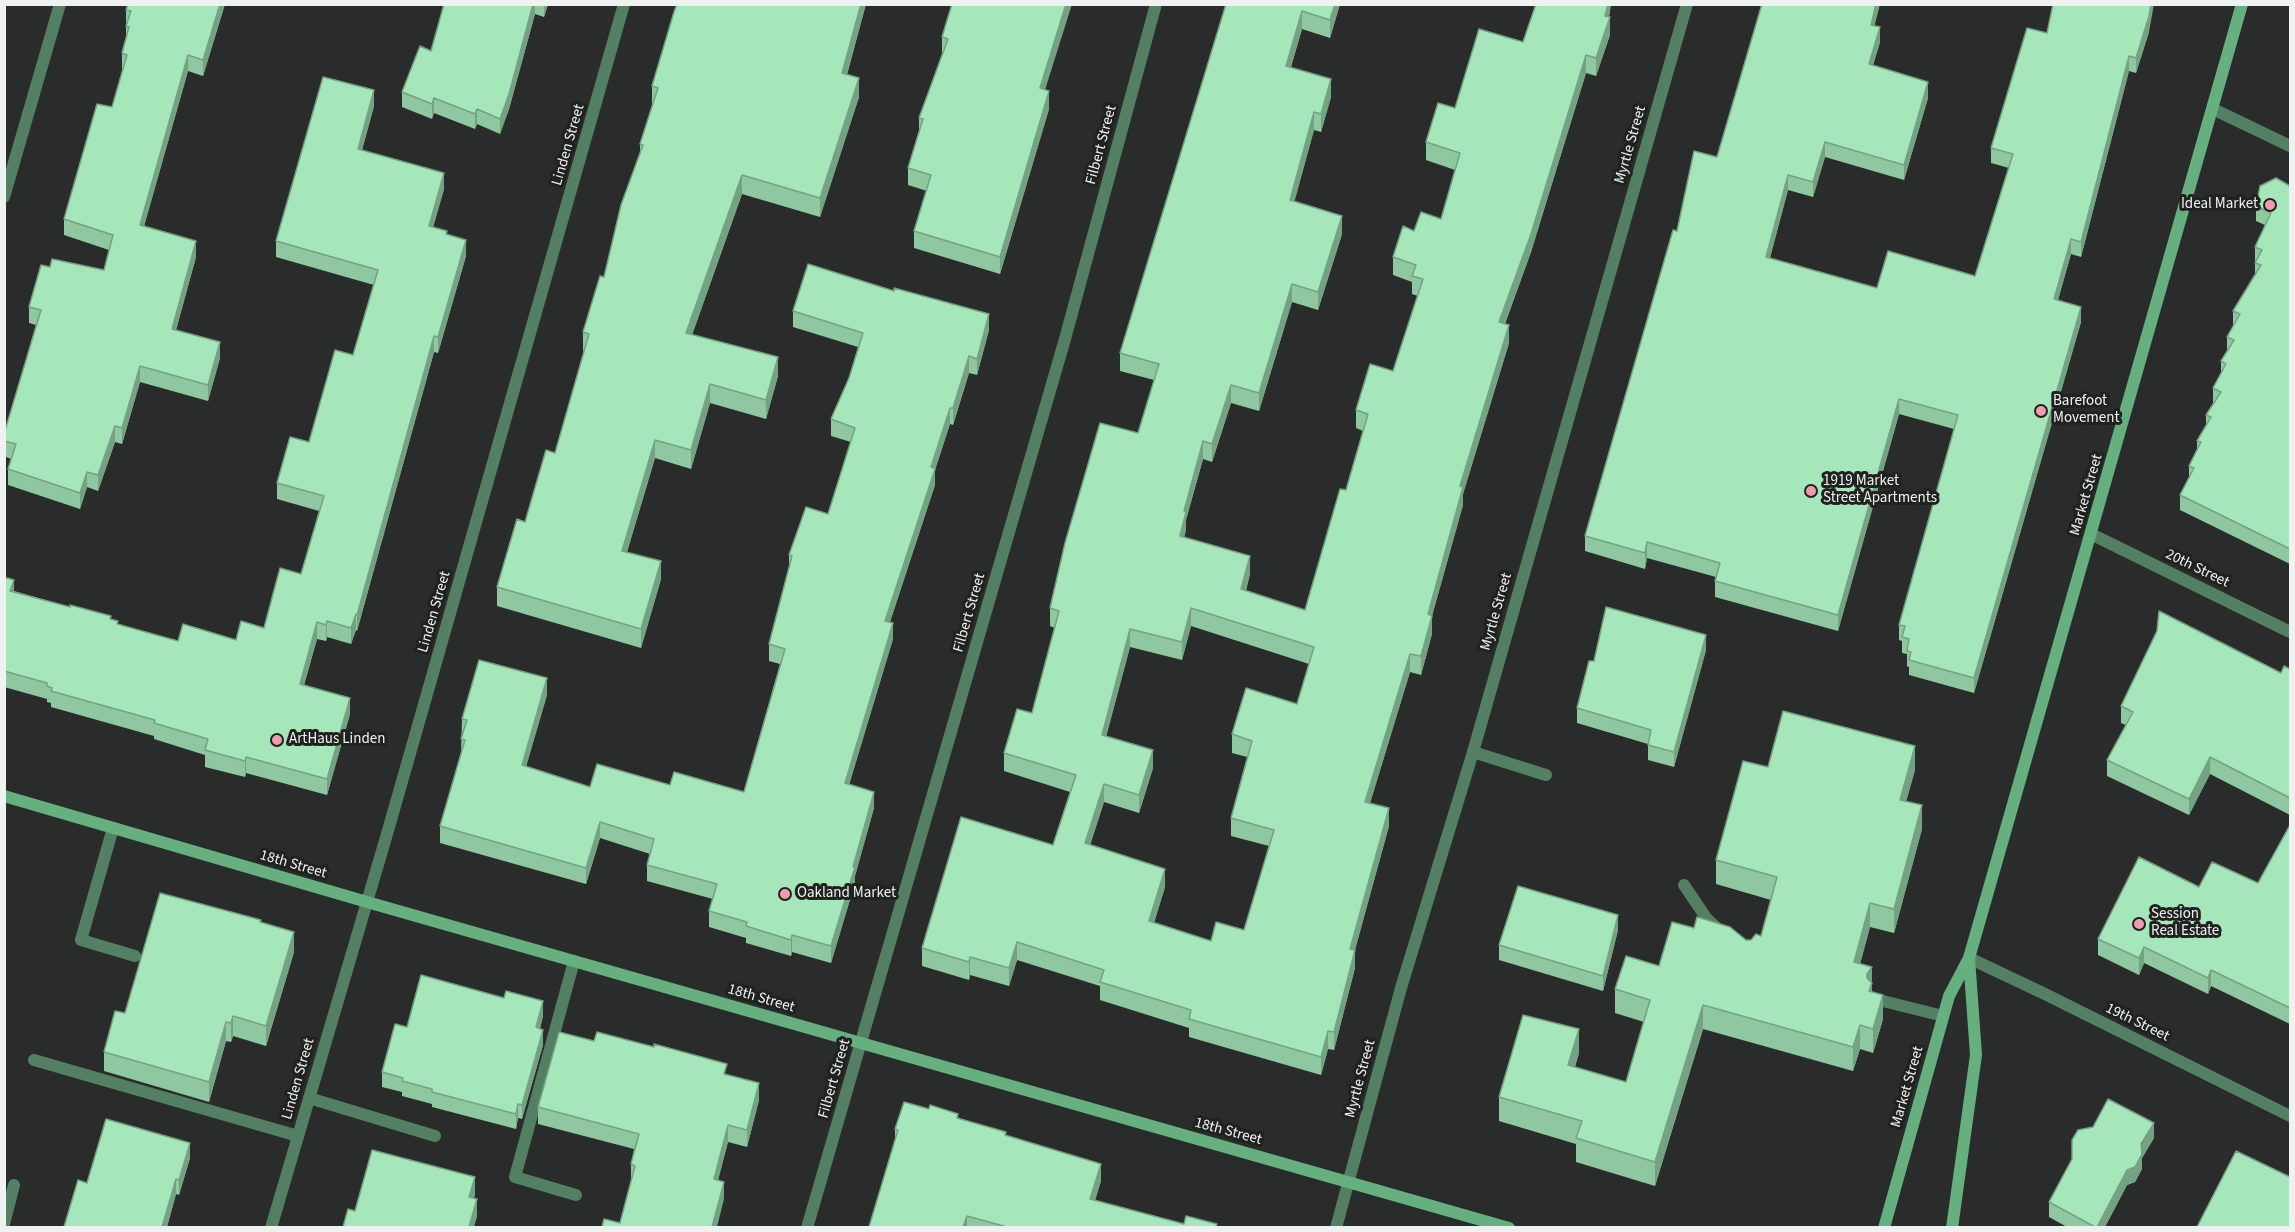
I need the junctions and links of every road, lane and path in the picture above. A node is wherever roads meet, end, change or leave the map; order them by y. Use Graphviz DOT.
graph roads {
  1 [pos="60,4"];
  2 [pos="624,4"];
  3 [pos="1155,4"];
  4 [pos="1687,4"];
  5 [pos="2242,4"];
  6 [pos="2213,109"];
  7 [pos="2290,146"];
  8 [pos="4,197"];
  9 [pos="2091,534"];
  10 [pos="2290,632"];
  11 [pos="1473,752"];
  12 [pos="1546,775"];
  13 [pos="4,796"];
  14 [pos="113,828"];
  15 [pos="1684,885"];
  16 [pos="367,902"];
  17 [pos="1731,941"];
  18 [pos="135,956"];
  19 [pos="1969,958"];
  20 [pos="574,961"];
  21 [pos="1875,999"];
  22 [pos="1943,1016"];
  23 [pos="861,1043"];
  24 [pos="34,1060"];
  25 [pos="309,1098"];
  26 [pos="2290,1116"];
  27 [pos="298,1136"];
  28 [pos="435,1136"];
  29 [pos="1349,1181"];
  30 [pos="14,1185"];
  31 [pos="576,1195"];
  32 [pos="4,1224"];
  33 [pos="271,1227"];
  34 [pos="807,1227"];
  35 [pos="1336,1227"];
  36 [pos="1509,1227"];
  37 [pos="1884,1227"];
  38 [pos="1952,1227"];
  1 -- 8 [label="street"];
  2 -- 16 [label="street, Linden Street"];
  3 -- 23 [label="street, Filbert Street"];
  4 -- 11 [label="street, Myrtle Street"];
  5 -- 6 [label="street, Market Street"];
  6 -- 7 [label="street"];
  6 -- 9 [label="street, Market Street"];
  9 -- 10 [label="street, 20th Street"];
  9 -- 19 [label="street, Market Street"];
  11 -- 12 [label="street"];
  11 -- 29 [label="street, Myrtle Street"];
  13 -- 14 [label="street, 18th Street"];
  14 -- 16 [label="street, 18th Street"];
  14 -- 18 [label="street"];
  15 -- 17 [label="street"];
  16 -- 20 [label="street, 18th Street"];
  16 -- 25 [label="street, Linden Street"];
  19 -- 22 [label="street, Market Street"];
  19 -- 26 [label="street, 19th Street"];
  19 -- 38 [label="street, Market Street"];
  20 -- 23 [label="street, 18th Street"];
  20 -- 31 [label="street"];
  21 -- 22 [label="street"];
  22 -- 37 [label="street, Market Street"];
  23 -- 29 [label="street, 18th Street"];
  23 -- 34 [label="street, Filbert Street"];
  24 -- 27 [label="street"];
  25 -- 27 [label="street, Linden Street"];
  25 -- 28 [label="street"];
  27 -- 33 [label="street, Linden Street"];
  29 -- 35 [label="street, Myrtle Street"];
  29 -- 36 [label="street, 18th Street"];
  30 -- 32 [label="street"];
}
